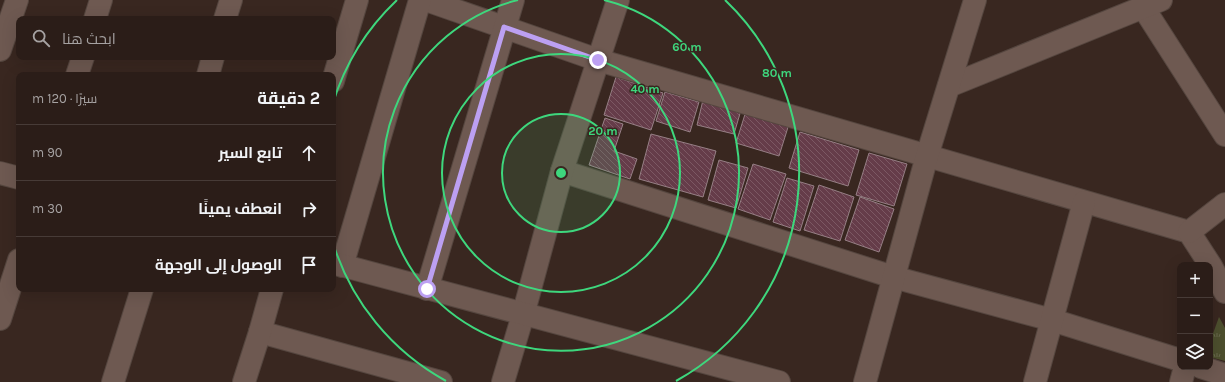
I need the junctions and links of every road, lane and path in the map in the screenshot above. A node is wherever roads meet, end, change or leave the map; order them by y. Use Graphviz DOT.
graph roads {
  1 [pos="17,0"];
  2 [pos="101,0"];
  3 [pos="231,0"];
  4 [pos="357,0"];
  5 [pos="420,0"];
  6 [pos="426,0"];
  7 [pos="513,0"];
  8 [pos="618,0"];
  9 [pos="976,2"];
  10 [pos="1152,4"];
  11 [pos="96,16"];
  12 [pos="226,16"];
  13 [pos="504,27"];
  14 [pos="0,50"];
  15 [pos="82,60"];
  16 [pos="212,60"];
  17 [pos="598,60"];
  18 [pos="78,72"];
  19 [pos="209,72"];
  20 [pos="336,72"];
  21 [pos="949,86"];
  22 [pos="1225,135"];
  23 [pos="927,156"];
  24 [pos="562,171"];
  25 [pos="0,173"];
  26 [pos="16,177"];
  27 [pos="1084,202"];
  28 [pos="1225,204"];
  29 [pos="1189,232"];
  30 [pos="1207,262"];
  31 [pos="337,265"];
  32 [pos="16,269"];
  33 [pos="1213,272"];
  34 [pos="893,277"];
  35 [pos="427,289"];
  36 [pos="141,292"];
  37 [pos="271,292"];
  38 [pos="1225,292"];
  39 [pos="524,315"];
  40 [pos="0,319"];
  41 [pos="1052,320"];
  42 [pos="260,332"];
  43 [pos="1177,359"];
  44 [pos="1183,370"];
  45 [pos="1210,370"];
  46 [pos="1225,375"];
  47 [pos="113,382"];
  48 [pos="244,382"];
  49 [pos="441,382"];
  50 [pos="503,382"];
  51 [pos="779,382"];
  52 [pos="865,382"];
  53 [pos="1034,382"];
  54 [pos="1180,382"];
  1 -- 14 [label="street"];
  2 -- 11 [label="street"];
  3 -- 12 [label="street"];
  4 -- 20 [label="street"];
  5 -- 31 [label="street"];
  6 -- 13 [label="street"];
  7 -- 13 [label="street"];
  8 -- 17 [label="street"];
  9 -- 21 [label="street"];
  10 -- 21 [label="street"];
  10 -- 22 [label="street"];
  13 -- 17 [label="street"];
  13 -- 35 [label="street"];
  15 -- 18 [label="street"];
  16 -- 19 [label="street"];
  17 -- 23 [label="street"];
  17 -- 24 [label="street"];
  21 -- 23 [label="street"];
  23 -- 27 [label="street"];
  23 -- 34 [label="street"];
  24 -- 34 [label="street"];
  24 -- 39 [label="street"];
  25 -- 26 [label="street"];
  27 -- 29 [label="street"];
  27 -- 41 [label="street"];
  28 -- 29 [label="street"];
  29 -- 30 [label="street"];
  31 -- 35 [label="street"];
  32 -- 40 [label="street"];
  33 -- 38 [label="street"];
  34 -- 41 [label="street"];
  34 -- 52 [label="street"];
  35 -- 39 [label="street"];
  36 -- 47 [label="street"];
  37 -- 42 [label="street"];
  39 -- 50 [label="street"];
  39 -- 51 [label="street"];
  41 -- 43 [label="street"];
  41 -- 53 [label="street"];
  42 -- 48 [label="street"];
  42 -- 49 [label="street"];
  44 -- 54 [label="street"];
  45 -- 46 [label="street"];
}
